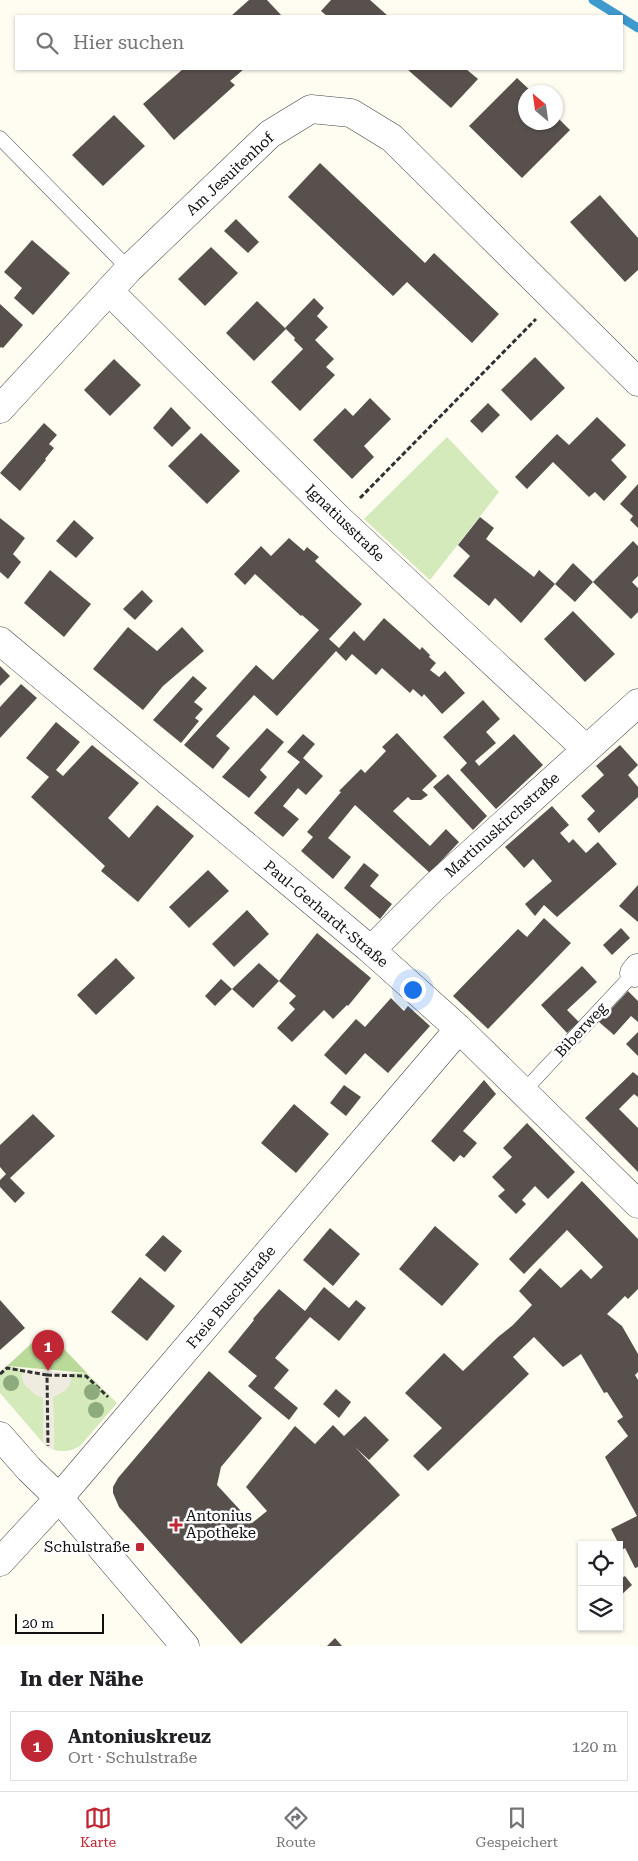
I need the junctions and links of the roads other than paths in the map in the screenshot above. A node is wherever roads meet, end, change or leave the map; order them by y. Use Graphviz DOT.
graph roads {
  1 [pos="0,138"];
  2 [pos="129,269"];
  3 [pos="109,291"];
  4 [pos="638,382"];
  5 [pos="0,409"];
  6 [pos="0,641"];
  7 [pos="638,703"];
  8 [pos="586,749"];
  9 [pos="371,950"];
  10 [pos="636,971"];
  11 [pos="459,1029"];
  12 [pos="523,1092"];
  13 [pos="638,1204"];
  14 [pos="0,1436"];
  15 [pos="59,1498"];
  16 [pos="0,1562"];
  17 [pos="185,1646"];
  1 -- 2 [label="lane"];
  2 -- 3 [label="street, Am Jesuitenhof"];
  2 -- 4 [label="street, Am Jesuitenhof"];
  3 -- 5 [label="street, Am Jesuitenhof"];
  3 -- 8 [label="street, Ignatiusstraße"];
  6 -- 9 [label="street, Paul-Gerhardt-Straße"];
  7 -- 8 [label="street, Martinuskirchstraße"];
  8 -- 9 [label="street, Martinuskirchstraße"];
  9 -- 11 [label="street, Paul-Gerhardt-Straße"];
  10 -- 12 [label="lane, Biberweg"];
  11 -- 12 [label="street, Paul-Gerhardt-Straße"];
  11 -- 15 [label="street, Freie Buschstraße"];
  12 -- 13 [label="street, Paul-Gerhardt-Straße"];
  14 -- 15 [label="street"];
  15 -- 16 [label="street, Freie Buschstraße"];
  15 -- 17 [label="street"];
}
